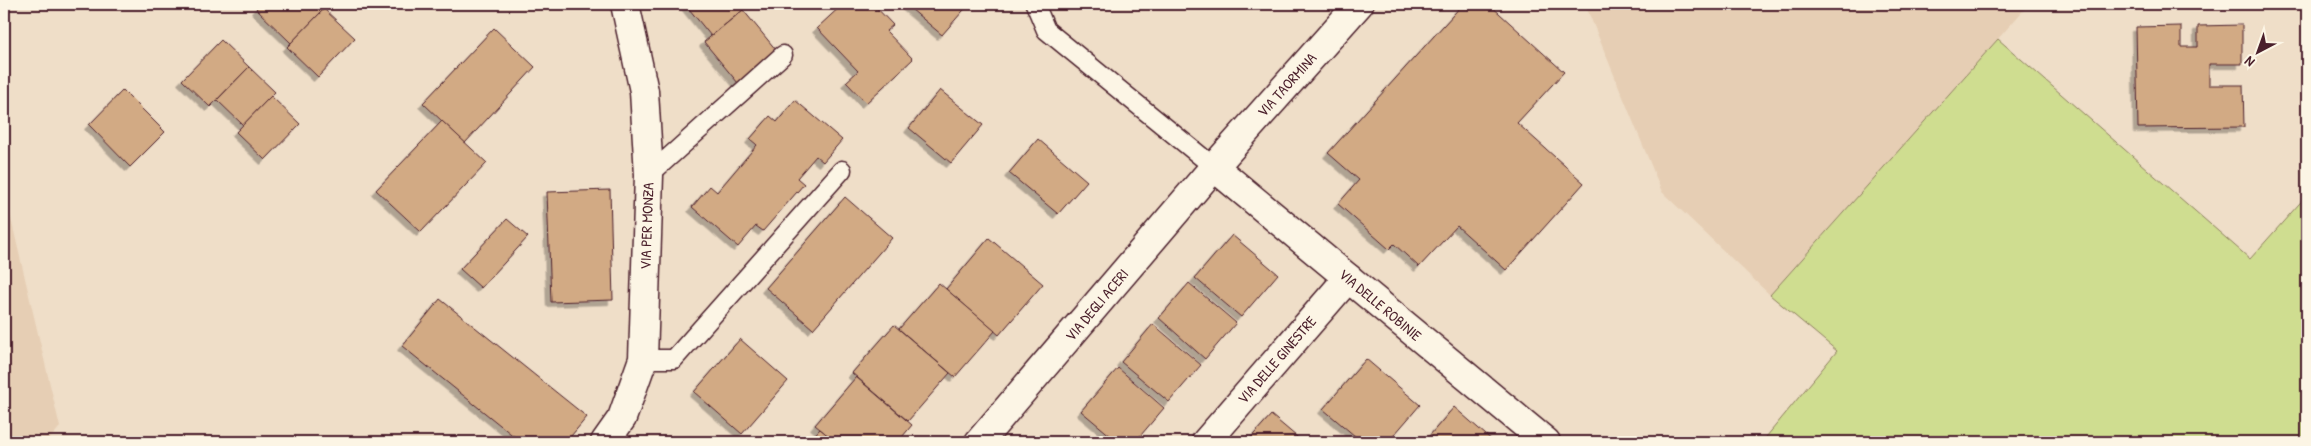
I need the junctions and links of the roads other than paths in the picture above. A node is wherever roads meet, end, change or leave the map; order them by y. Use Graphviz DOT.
graph roads {
  1 [pos="625,4"];
  2 [pos="1034,4"];
  3 [pos="1359,4"];
  4 [pos="783,55"];
  5 [pos="1214,167"];
  6 [pos="842,170"];
  7 [pos="649,175"];
  8 [pos="1348,278"];
  9 [pos="643,359"];
  10 [pos="605,442"];
  11 [pos="980,442"];
  12 [pos="1206,442"];
  13 [pos="1546,442"];
  1 -- 7 [label="street, VIA PER MONZA"];
  2 -- 5 [label="lane"];
  3 -- 5 [label="street, VIA TAORMINA"];
  4 -- 7 [label="lane"];
  5 -- 8 [label="street, VIA DELLE ROBINIE"];
  5 -- 11 [label="street, VIA DEGLI ACERI"];
  6 -- 9 [label="lane"];
  7 -- 9 [label="street, VIA PER MONZA"];
  8 -- 12 [label="street, VIA DELLE GINESTRE"];
  8 -- 13 [label="street, VIA DELLE ROBINIE"];
  9 -- 10 [label="street, VIA PER MONZA"];
}
